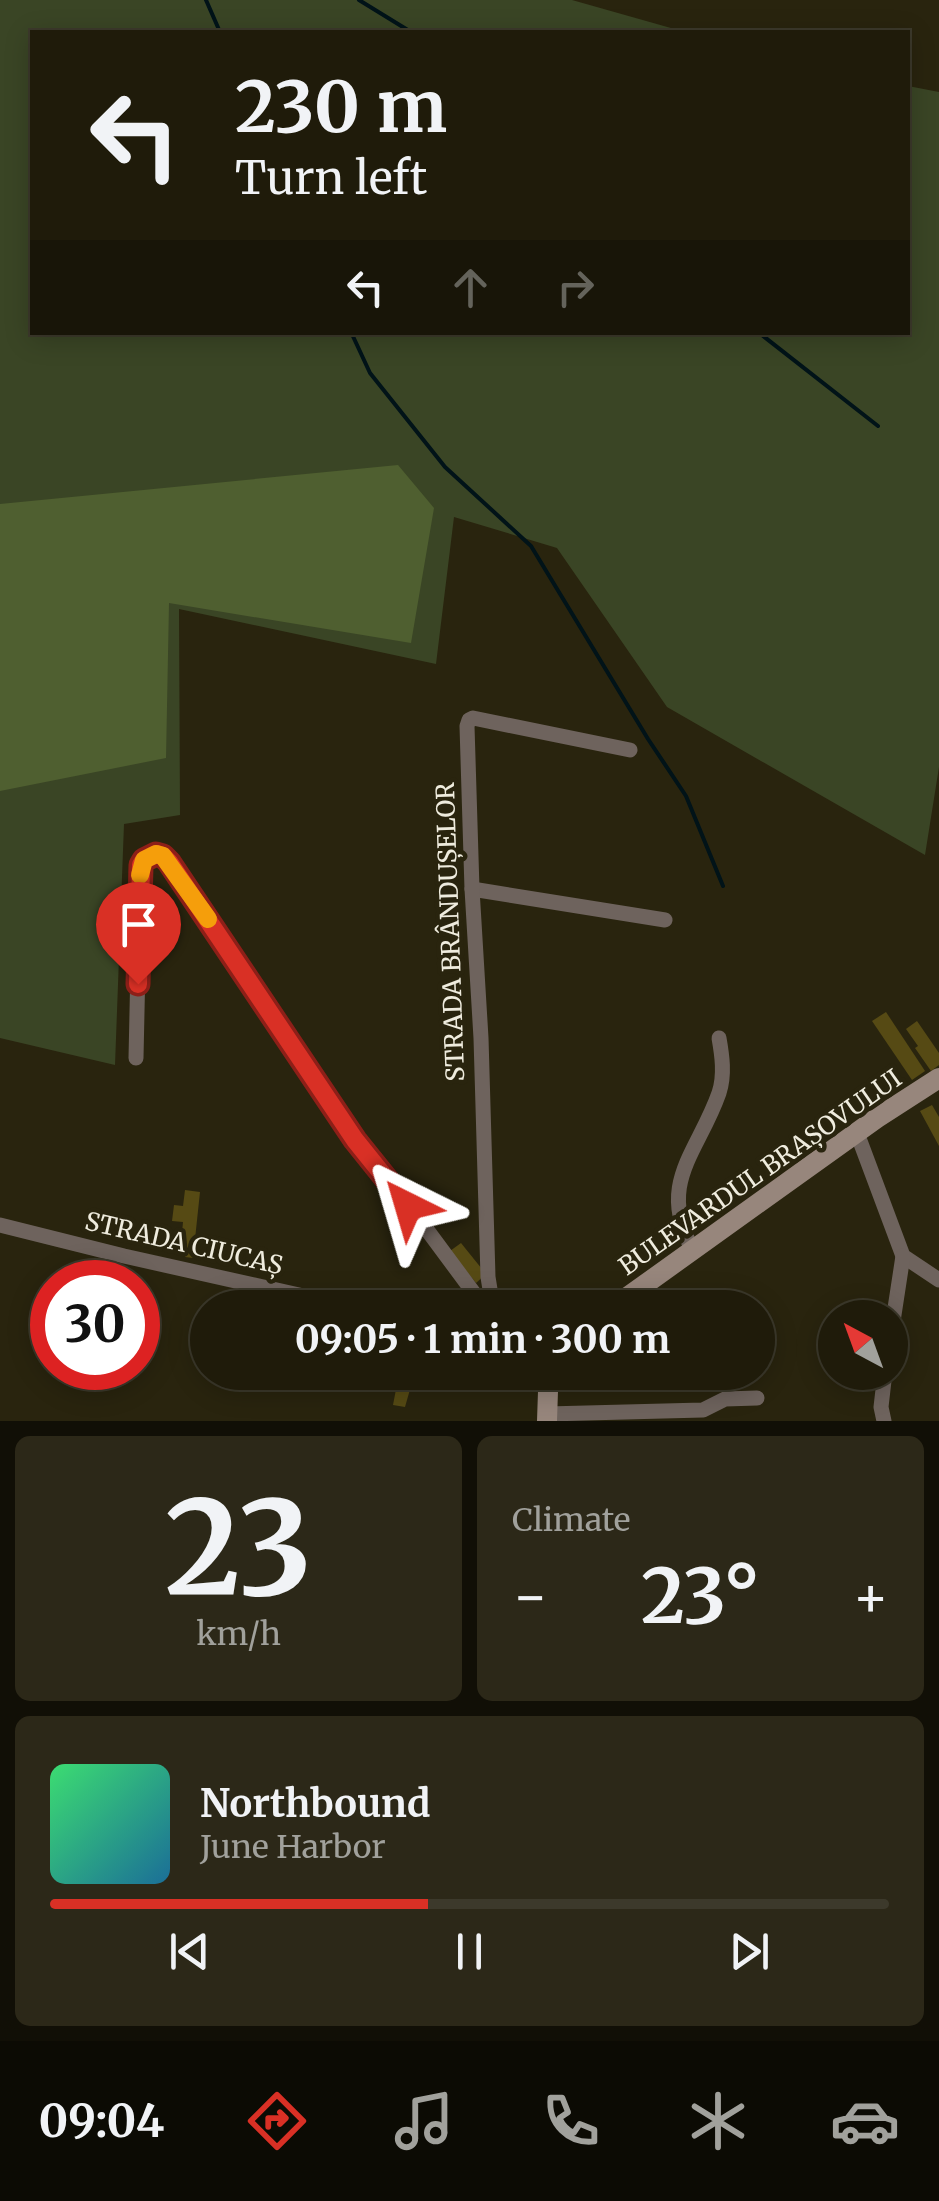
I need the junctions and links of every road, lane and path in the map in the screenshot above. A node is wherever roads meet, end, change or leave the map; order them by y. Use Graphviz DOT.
graph roads {
  1 [pos="630,750"];
  2 [pos="472,888"];
  3 [pos="664,920"];
  4 [pos="719,1038"];
  5 [pos="136,1058"];
  6 [pos="939,1078"];
  7 [pos="857,1132"];
  8 [pos="0,1225"];
  9 [pos="692,1249"];
  10 [pos="903,1256"];
  11 [pos="939,1280"];
  12 [pos="276,1290"];
  13 [pos="475,1290"];
  14 [pos="488,1290"];
  15 [pos="636,1290"];
  16 [pos="896,1300"];
  17 [pos="548,1390"];
  18 [pos="883,1390"];
  19 [pos="757,1398"];
  20 [pos="547,1417"];
  21 [pos="884,1421"];
  1 -- 2 [label="street, STRADA BRÂNDUȘELOR"];
  2 -- 3 [label="street"];
  2 -- 14 [label="street, STRADA BRÂNDUȘELOR"];
  4 -- 9 [label="street"];
  5 -- 13 [label="street, STRADA BRÂNDUȘELOR"];
  6 -- 7 [label="main road, BULEVARDUL BRAȘOVULUI"];
  7 -- 9 [label="main road, BULEVARDUL BRAȘOVULUI"];
  7 -- 10 [label="street"];
  8 -- 12 [label="street, STRADA CIUCAȘ"];
  9 -- 15 [label="main road, BULEVARDUL BRAȘOVULUI"];
  10 -- 11 [label="street"];
  10 -- 16 [label="street"];
  17 -- 20 [label="main road"];
  18 -- 21 [label="street"];
  19 -- 20 [label="street"];
}
